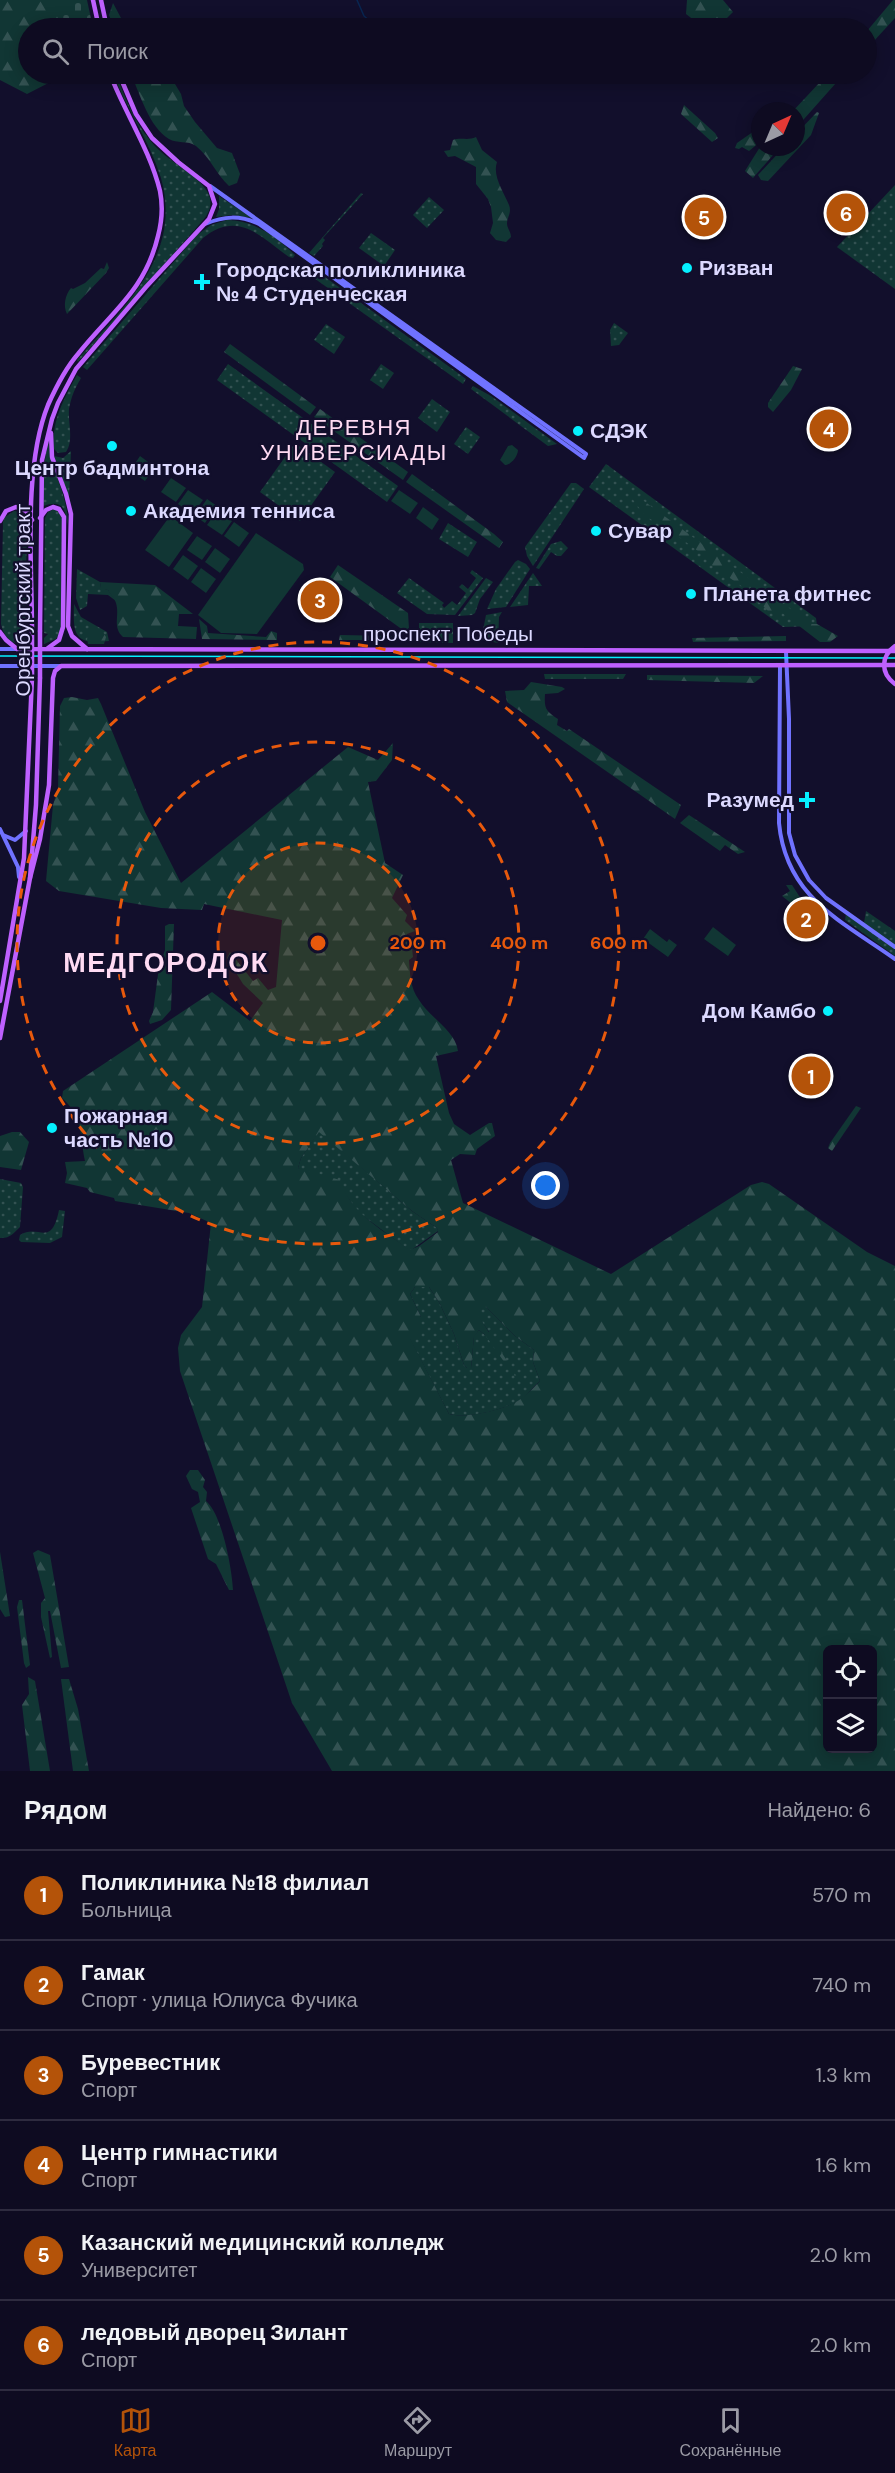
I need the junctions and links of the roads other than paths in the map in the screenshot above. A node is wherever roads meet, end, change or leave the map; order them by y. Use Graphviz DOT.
graph roads {
  1 [pos="93,0"];
  2 [pos="101,0"];
  3 [pos="97,18"];
  4 [pos="105,18"];
  5 [pos="114,84"];
  6 [pos="122,84"];
  7 [pos="209,186"];
  8 [pos="204,224"];
  9 [pos="452,362"];
  10 [pos="70,364"];
  11 [pos="76,369"];
  12 [pos="51,419"];
  13 [pos="585,456"];
  14 [pos="40,520"];
  15 [pos="0,521"];
  16 [pos="33,526"];
  17 [pos="0,632"];
  18 [pos="895,646"];
  19 [pos="17,649"];
  20 [pos="48,649"];
  21 [pos="0,650"];
  22 [pos="87,650"];
  23 [pos="895,651"];
  24 [pos="786,652"];
  25 [pos="895,665"];
  26 [pos="0,666"];
  27 [pos="61,666"];
  28 [pos="780,666"];
  29 [pos="787,666"];
  30 [pos="895,684"];
  31 [pos="0,830"];
  32 [pos="26,830"];
  33 [pos="30,878"];
  34 [pos="20,890"];
  35 [pos="840,908"];
  36 [pos="834,916"];
  37 [pos="895,948"];
  38 [pos="895,959"];
  39 [pos="0,1001"];
  40 [pos="0,1038"];
  1 -- 3 [label="main road"];
  2 -- 4 [label="main road"];
  5 -- 10 [label="main road, Оренбургский тракт"];
  6 -- 7 [label="main road"];
  7 -- 8 [label="main road, Оренбургский тракт"];
  7 -- 9 [label="main road"];
  8 -- 9 [label="main road"];
  8 -- 11 [label="main road, Оренбургский тракт"];
  9 -- 13 [label="main road"];
  10 -- 11 [label="main road"];
  10 -- 16 [label="main road, Оренбургский тракт"];
  11 -- 12 [label="main road, Оренбургский тракт"];
  12 -- 14 [label="main road, Оренбургский тракт"];
  12 -- 22 [label="main road"];
  14 -- 20 [label="main road"];
  14 -- 33 [label="main road, Оренбургский тракт, bridge"];
  15 -- 16 [label="main road"];
  16 -- 32 [label="main road, Оренбургский тракт, bridge"];
  17 -- 19 [label="main road"];
  18 -- 30 [label="main road, bridge"];
  19 -- 20 [label="main road, проспект Победы"];
  19 -- 21 [label="main road, проспект Победы"];
  20 -- 22 [label="main road, проспект Победы"];
  22 -- 24 [label="main road, проспект Победы"];
  23 -- 24 [label="main road, проспект Победы"];
  24 -- 29 [label="main road"];
  25 -- 29 [label="main road, проспект Победы"];
  26 -- 27 [label="main road, проспект Победы"];
  27 -- 28 [label="main road, проспект Победы"];
  27 -- 33 [label="main road"];
  28 -- 29 [label="main road, проспект Победы"];
  28 -- 36 [label="main road"];
  29 -- 35 [label="main road"];
  31 -- 32 [label="main road"];
  31 -- 34 [label="main road"];
  32 -- 34 [label="main road, Оренбургский тракт"];
  33 -- 40 [label="main road, Оренбургский тракт"];
  34 -- 39 [label="main road, Оренбургский тракт"];
  35 -- 36 [label="main road"];
  35 -- 37 [label="main road"];
  36 -- 38 [label="main road"];
}
